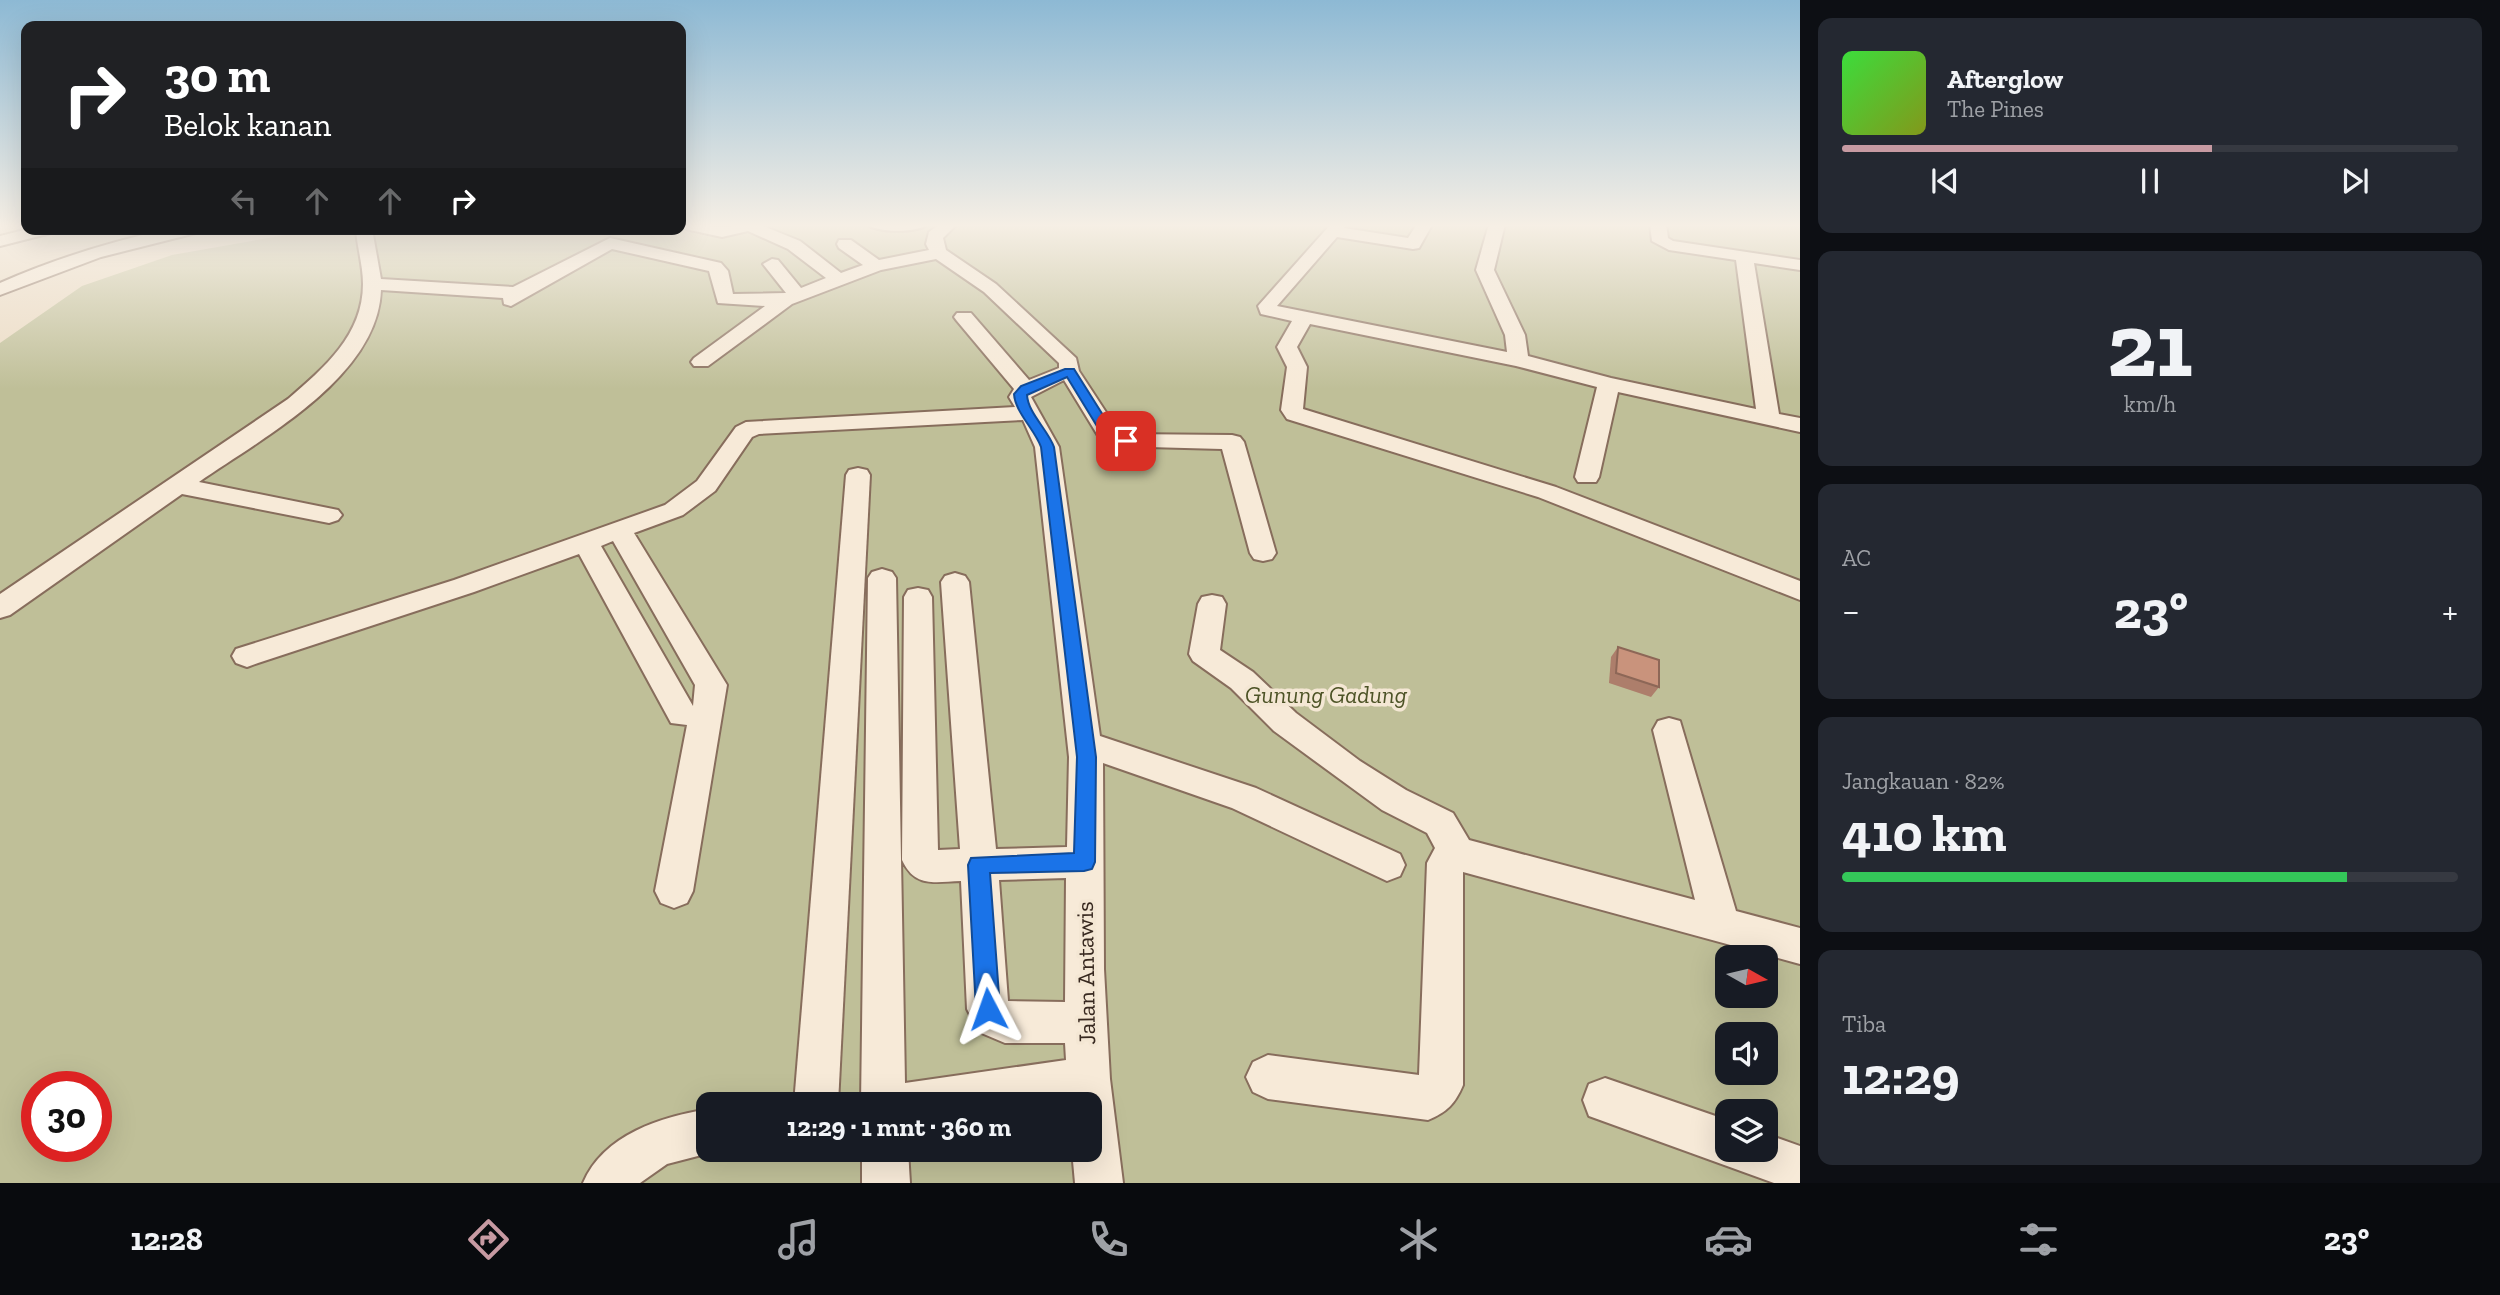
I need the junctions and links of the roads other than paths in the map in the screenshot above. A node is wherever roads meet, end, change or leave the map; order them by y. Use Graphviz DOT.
graph roads {
  1 [pos="25,279"];
  2 [pos="371,279"];
  3 [pos="545,279"];
  4 [pos="720,279"];
  5 [pos="781,279"];
  6 [pos="834,279"];
  7 [pos="977,279"];
  8 [pos="1290,279"];
  9 [pos="1489,279"];
  10 [pos="1747,279"];
  11 [pos="372,284"];
  12 [pos="0,290"];
  13 [pos="792,298"];
  14 [pos="964,317"];
  15 [pos="1303,319"];
  16 [pos="1518,360"];
  17 [pos="701,362"];
  18 [pos="1069,371"];
  19 [pos="1609,384"];
  20 [pos="1026,401"];
  21 [pos="1769,419"];
  22 [pos="1800,425"];
  23 [pos="858,475"];
  24 [pos="1587,477"];
  25 [pos="175,485"];
  26 [pos="329,515"];
  27 [pos="621,531"];
  28 [pos="586,543"];
  29 [pos="1263,553"];
  30 [pos="882,578"];
  31 [pos="955,582"];
  32 [pos="1800,591"];
  33 [pos="918,597"];
  34 [pos="1212,604"];
  35 [pos="0,608"];
  36 [pos="247,656"];
  37 [pos="682,715"];
  38 [pos="1669,730"];
  39 [pos="1085,744"];
  40 [pos="1458,855"];
  41 [pos="1084,862"];
  42 [pos="979,865"];
  43 [pos="1387,865"];
  44 [pos="674,891"];
  45 [pos="1720,924"];
  46 [pos="1800,946"];
  47 [pos="1087,1023"];
  48 [pos="1268,1077"];
  49 [pos="1088,1079"];
  50 [pos="817,1092"];
  51 [pos="883,1092"];
  52 [pos="993,1092"];
  53 [pos="1605,1100"];
  54 [pos="696,1134"];
  55 [pos="1715,1139"];
  56 [pos="1778,1161"];
  57 [pos="885,1162"];
  58 [pos="1800,1169"];
  59 [pos="607,1183"];
  60 [pos="886,1183"];
  61 [pos="1098,1183"];
  1 -- 12 [label="street"];
  2 -- 11 [label="street"];
  3 -- 11 [label="street"];
  4 -- 13 [label="street"];
  5 -- 13 [label="street"];
  6 -- 13 [label="street"];
  7 -- 18 [label="street"];
  8 -- 15 [label="street"];
  9 -- 16 [label="street"];
  10 -- 21 [label="street"];
  11 -- 25 [label="street"];
  13 -- 17 [label="street"];
  14 -- 20 [label="street, Jalan Antawis"];
  15 -- 16 [label="street"];
  15 -- 32 [label="street"];
  16 -- 19 [label="street"];
  18 -- 20 [label="street"];
  18 -- 29 [label="street"];
  19 -- 21 [label="street"];
  19 -- 24 [label="street"];
  20 -- 27 [label="street"];
  20 -- 39 [label="street, Jalan Antawis"];
  21 -- 22 [label="street"];
  23 -- 50 [label="street"];
  25 -- 26 [label="street"];
  25 -- 35 [label="street"];
  27 -- 28 [label="street"];
  27 -- 44 [label="street"];
  28 -- 36 [label="street"];
  28 -- 37 [label="street"];
  30 -- 51 [label="street"];
  31 -- 42 [label="street"];
  33 -- 42 [label="street"];
  34 -- 40 [label="street"];
  38 -- 45 [label="street"];
  39 -- 41 [label="street, Jalan Antawis"];
  39 -- 43 [label="street"];
  40 -- 45 [label="street"];
  40 -- 48 [label="street"];
  41 -- 42 [label="street"];
  41 -- 47 [label="street, Jalan Antawis"];
  42 -- 47 [label="street"];
  45 -- 46 [label="street"];
  47 -- 49 [label="street, Jalan Antawis"];
  49 -- 52 [label="street, Jalan Antawis"];
  49 -- 61 [label="street, Jalan Antawis"];
  53 -- 55 [label="street"];
  54 -- 59 [label="street"];
  56 -- 58 [label="street"];
  57 -- 60 [label="street"];
}
